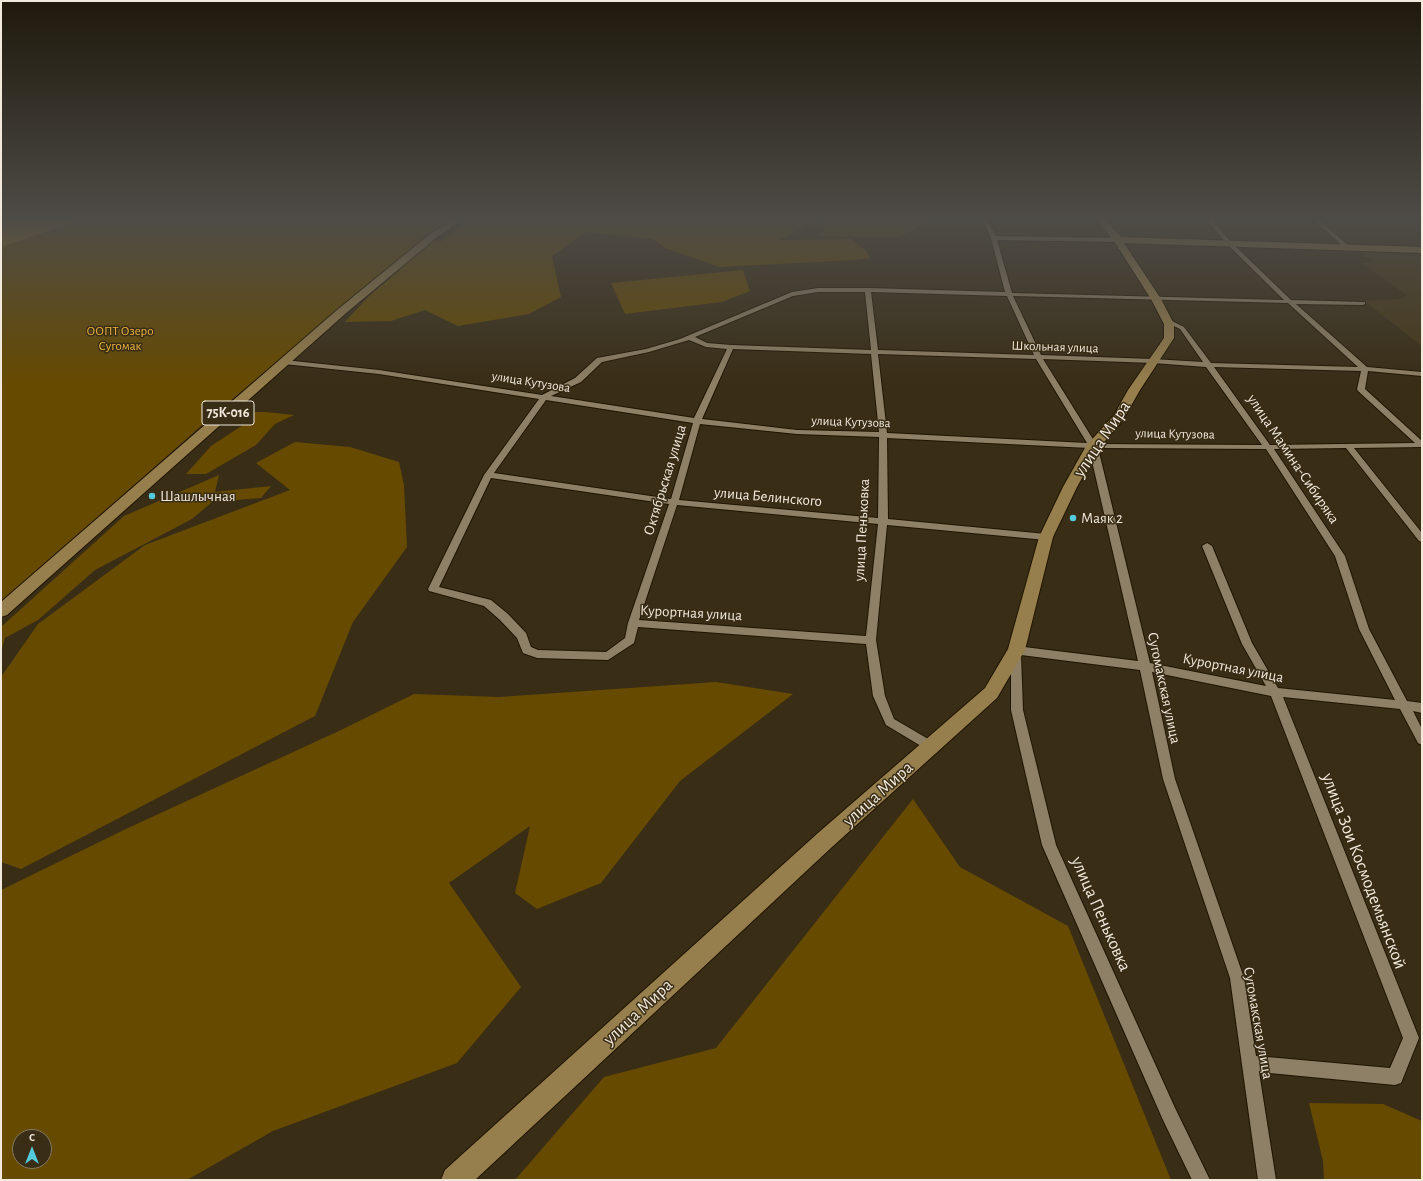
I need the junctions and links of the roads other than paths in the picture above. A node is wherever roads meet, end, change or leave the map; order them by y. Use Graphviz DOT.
graph roads {
  1 [pos="384,275"];
  2 [pos="1004,275"];
  3 [pos="1141,275"];
  4 [pos="1262,275"];
  5 [pos="868,290"];
  6 [pos="1009,294"];
  7 [pos="1156,299"];
  8 [pos="1290,302"];
  9 [pos="1363,303"];
  10 [pos="1166,320"];
  11 [pos="689,337"];
  12 [pos="731,347"];
  13 [pos="873,352"];
  14 [pos="1039,358"];
  15 [pos="284,362"];
  16 [pos="1153,362"];
  17 [pos="1210,365"];
  18 [pos="1365,369"];
  19 [pos="1422,374"];
  20 [pos="545,396"];
  21 [pos="697,421"];
  22 [pos="883,435"];
  23 [pos="1422,445"];
  24 [pos="1093,446"];
  25 [pos="1268,447"];
  26 [pos="1349,447"];
  27 [pos="488,475"];
  28 [pos="674,502"];
  29 [pos="883,521"];
  30 [pos="1046,538"];
  31 [pos="1422,539"];
  32 [pos="1207,546"];
  33 [pos="1,611"];
  34 [pos="633,623"];
  35 [pos="871,640"];
  36 [pos="1016,650"];
  37 [pos="1145,666"];
  38 [pos="1275,692"];
  39 [pos="1404,705"];
  40 [pos="1422,708"];
  41 [pos="1422,740"];
  42 [pos="931,747"];
  43 [pos="1250,1063"];
  44 [pos="455,1180"];
  45 [pos="1201,1180"];
  46 [pos="1267,1180"];
  1 -- 15 [label="main road, 75К-016"];
  2 -- 6 [label="street, Сугомакская улица"];
  3 -- 7 [label="main road"];
  4 -- 8 [label="street"];
  5 -- 6 [label="street"];
  5 -- 11 [label="street"];
  5 -- 13 [label="street, улица Пеньковка"];
  6 -- 7 [label="street"];
  6 -- 14 [label="street, Сугомакская улица"];
  7 -- 8 [label="street"];
  7 -- 10 [label="main road"];
  8 -- 9 [label="street"];
  8 -- 18 [label="street"];
  10 -- 16 [label="main road, улица Мира"];
  10 -- 17 [label="street, улица Мамина-Сибиряка"];
  11 -- 12 [label="street, Школьная улица"];
  11 -- 20 [label="street"];
  12 -- 13 [label="street, Школьная улица"];
  12 -- 21 [label="street, Октябрьская улица"];
  13 -- 14 [label="street, Школьная улица"];
  13 -- 22 [label="street, улица Пеньковка"];
  14 -- 16 [label="street, Школьная улица"];
  14 -- 24 [label="street, Сугомакская улица"];
  15 -- 20 [label="street, улица Кутузова"];
  15 -- 33 [label="main road, 75К-016"];
  16 -- 17 [label="street, Школьная улица"];
  16 -- 24 [label="main road, улица Мира"];
  17 -- 18 [label="street, Школьная улица"];
  17 -- 25 [label="street, улица Мамина-Сибиряка"];
  18 -- 19 [label="street, Школьная улица"];
  18 -- 23 [label="street"];
  20 -- 21 [label="street, улица Кутузова"];
  20 -- 27 [label="street"];
  21 -- 22 [label="street, улица Кутузова"];
  21 -- 28 [label="street, Октябрьская улица"];
  22 -- 24 [label="street, улица Кутузова"];
  22 -- 29 [label="street, улица Пеньковка"];
  23 -- 26 [label="street, улица Кутузова"];
  24 -- 25 [label="street, улица Кутузова"];
  24 -- 30 [label="main road, улица Мира"];
  24 -- 37 [label="street, Сугомакская улица"];
  25 -- 26 [label="street, улица Кутузова"];
  25 -- 39 [label="street, улица Мамина-Сибиряка"];
  26 -- 31 [label="street"];
  27 -- 28 [label="street, улица Белинского"];
  27 -- 34 [label="street, Курортная улица"];
  28 -- 29 [label="street, улица Белинского"];
  28 -- 34 [label="street, Октябрьская улица"];
  29 -- 30 [label="street, улица Белинского"];
  29 -- 35 [label="street, улица Пеньковка"];
  30 -- 36 [label="main road, улица Мира"];
  32 -- 38 [label="street, улица Зои Космодемьянской"];
  34 -- 35 [label="street, Курортная улица"];
  35 -- 42 [label="street, улица Пеньковка"];
  36 -- 37 [label="street, Курортная улица"];
  36 -- 42 [label="main road, улица Мира"];
  36 -- 45 [label="street, улица Пеньковка"];
  37 -- 38 [label="street, Курортная улица"];
  37 -- 43 [label="street, Сугомакская улица"];
  38 -- 39 [label="street, Курортная улица"];
  38 -- 43 [label="street, улица Зои Космодемьянской"];
  39 -- 40 [label="street, Курортная улица"];
  39 -- 41 [label="street, улица Мамина-Сибиряка"];
  42 -- 44 [label="main road, улица Мира"];
  43 -- 46 [label="street, Сугомакская улица"];
}
